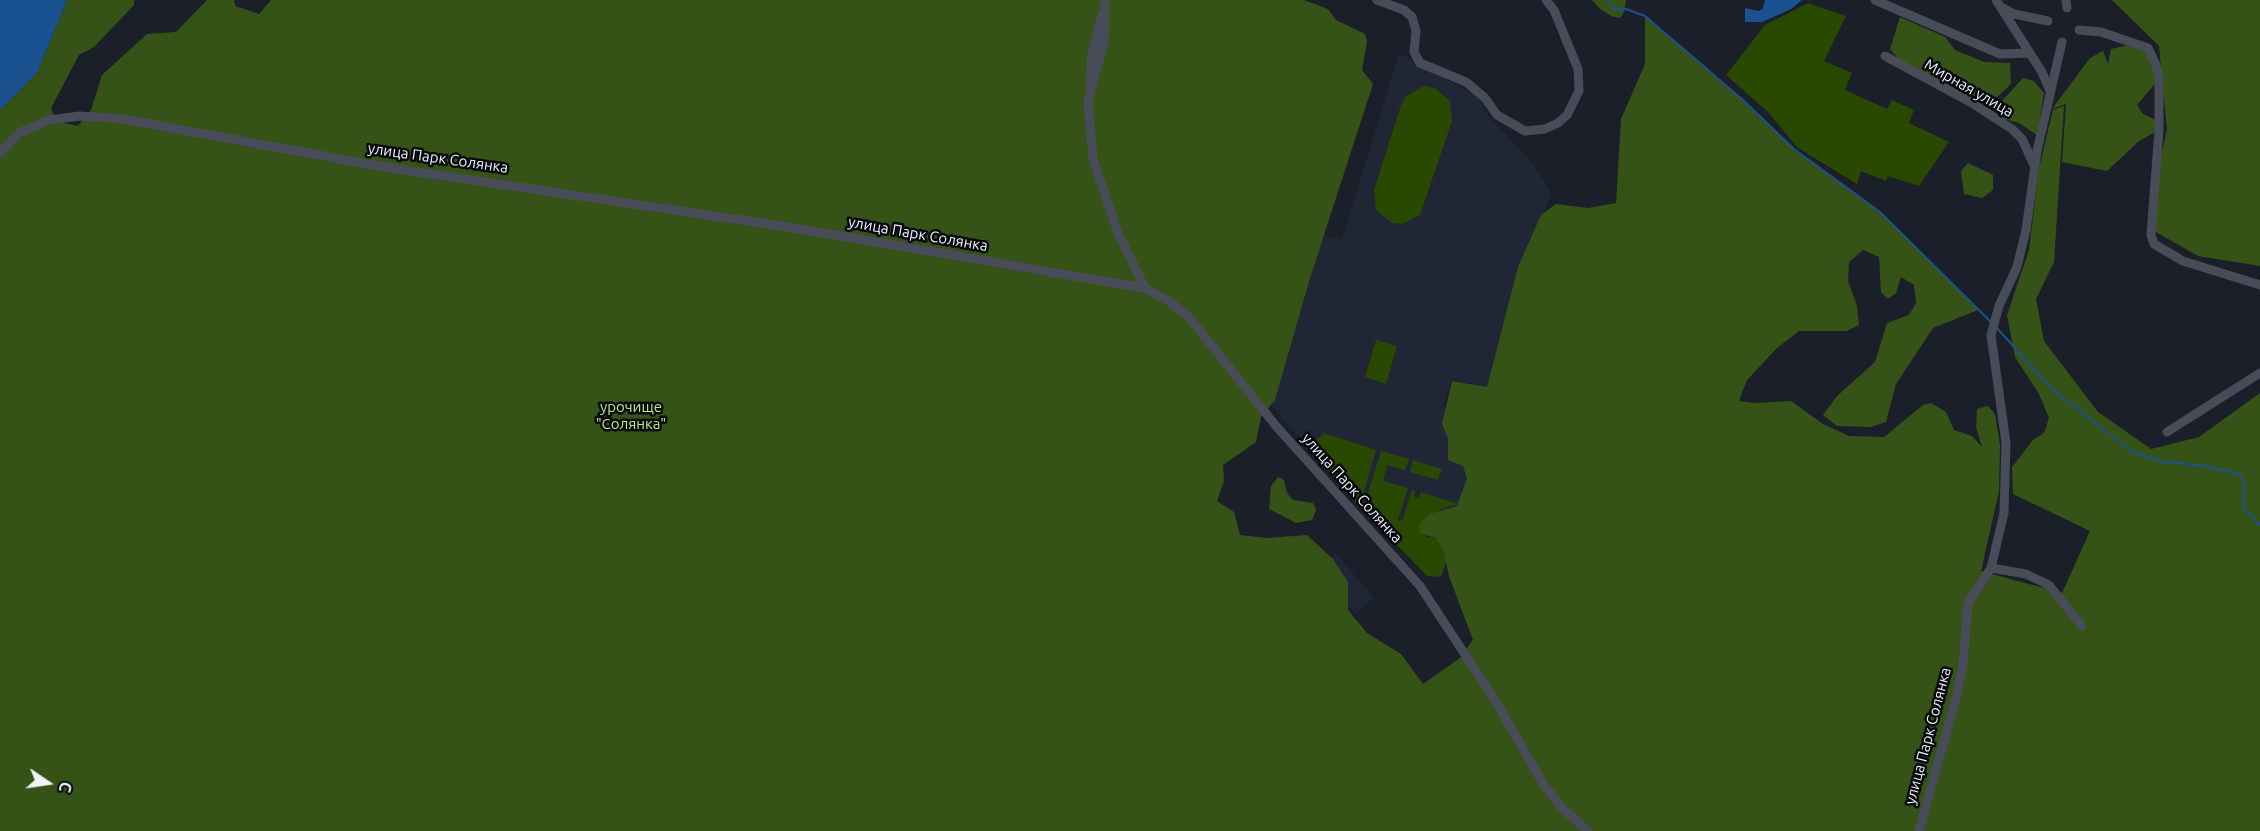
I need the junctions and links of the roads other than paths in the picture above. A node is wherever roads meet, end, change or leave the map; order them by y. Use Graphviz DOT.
graph roads {
  1 [pos="1377,0"];
  2 [pos="1546,0"];
  3 [pos="1875,0"];
  4 [pos="1105,2"];
  5 [pos="1998,3"];
  6 [pos="2048,21"];
  7 [pos="2079,30"];
  8 [pos="2062,42"];
  9 [pos="2029,53"];
  10 [pos="1885,56"];
  11 [pos="2050,91"];
  12 [pos="0,153"];
  13 [pos="2035,171"];
  14 [pos="2260,285"];
  15 [pos="1146,288"];
  16 [pos="2260,373"];
  17 [pos="2167,432"];
  18 [pos="1991,568"];
  19 [pos="2082,626"];
  20 [pos="1588,831"];
  21 [pos="1919,831"];
  1 -- 2 [label="street"];
  3 -- 9 [label="street"];
  4 -- 15 [label="street"];
  5 -- 6 [label="street"];
  5 -- 9 [label="street"];
  7 -- 14 [label="street"];
  8 -- 11 [label="street, улица Парк Солянка"];
  9 -- 11 [label="street"];
  10 -- 13 [label="street, Мирная улица"];
  11 -- 13 [label="street, улица Парк Солянка"];
  12 -- 15 [label="street, улица Парк Солянка"];
  13 -- 18 [label="street, улица Парк Солянка"];
  15 -- 20 [label="street, улица Парк Солянка"];
  16 -- 17 [label="street"];
  18 -- 19 [label="street"];
  18 -- 21 [label="street, улица Парк Солянка"];
}
